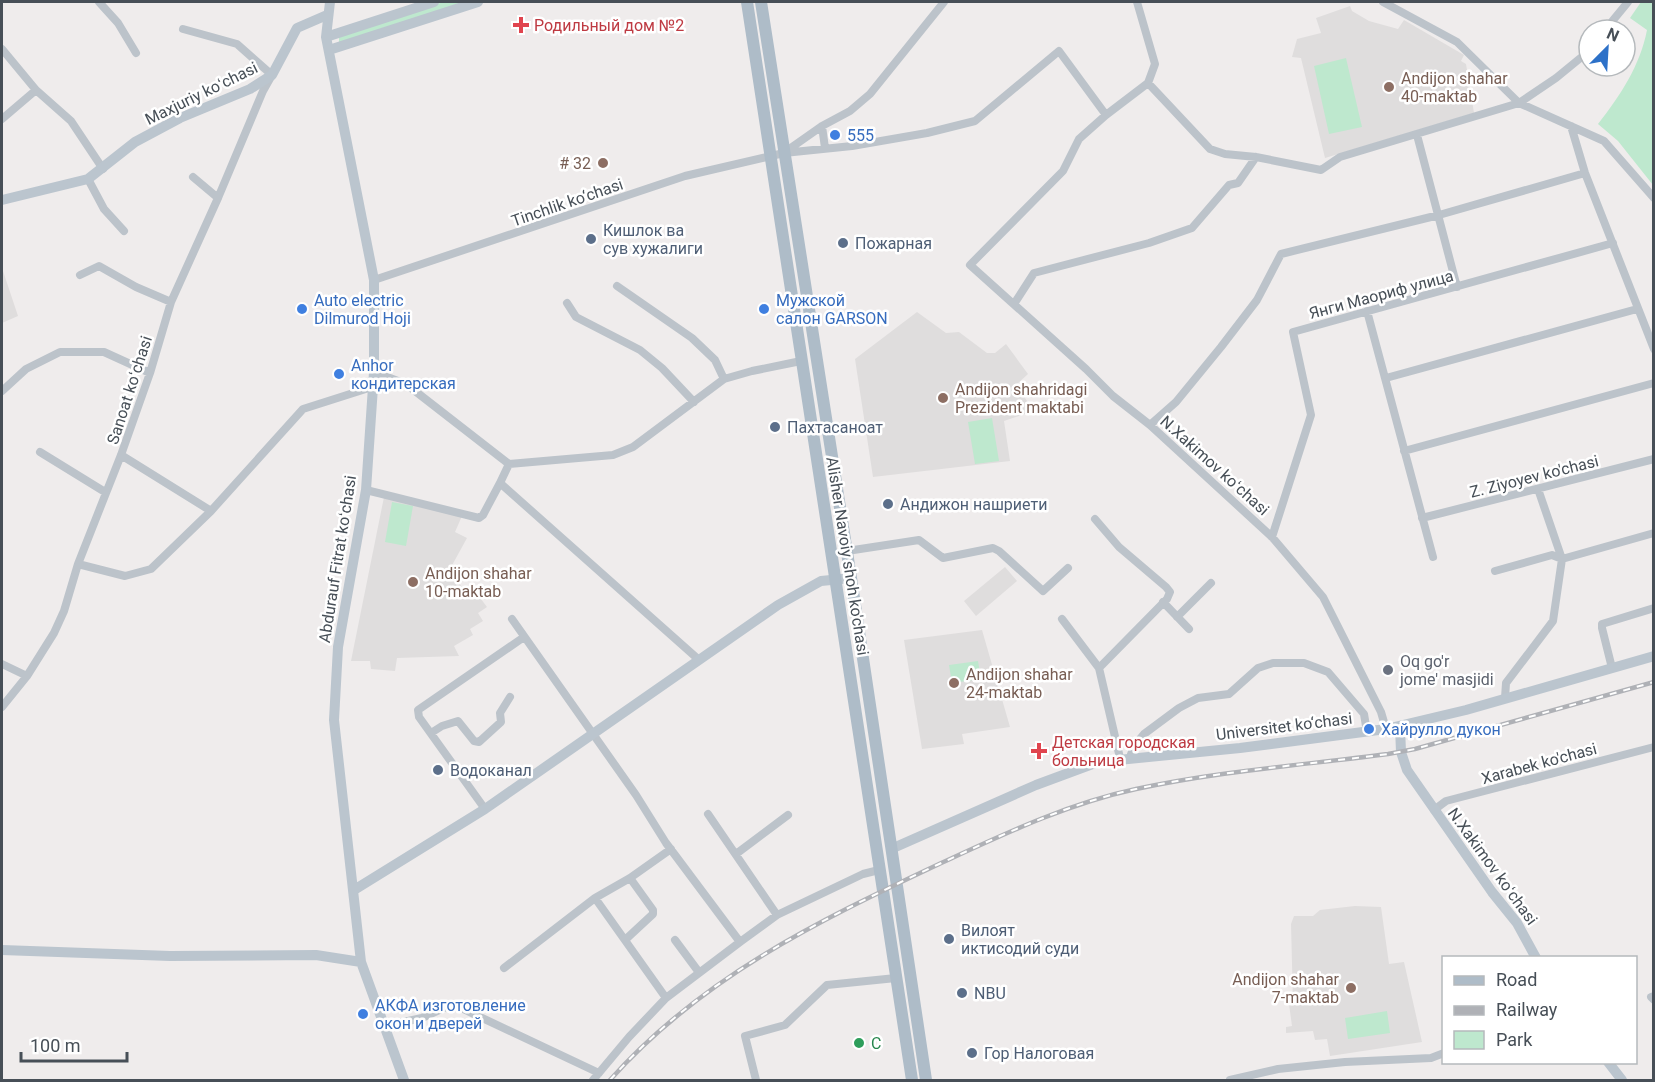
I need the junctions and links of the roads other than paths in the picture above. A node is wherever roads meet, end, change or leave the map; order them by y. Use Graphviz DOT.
graph roads {
  1 [pos="99,2"];
  2 [pos="330,2"];
  3 [pos="434,2"];
  4 [pos="478,2"];
  5 [pos="747,2"];
  6 [pos="761,2"];
  7 [pos="944,2"];
  8 [pos="1137,2"];
  9 [pos="1383,2"];
  10 [pos="1629,2"];
  11 [pos="327,15"];
  12 [pos="1615,18"];
  13 [pos="183,29"];
  14 [pos="326,37"];
  15 [pos="2,50"];
  16 [pos="329,50"];
  17 [pos="136,53"];
  18 [pos="1577,61"];
  19 [pos="272,75"];
  20 [pos="1148,83"];
  21 [pos="36,90"];
  22 [pos="1519,104"];
  23 [pos="1107,115"];
  24 [pos="2,119"];
  25 [pos="822,126"];
  26 [pos="1570,126"];
  27 [pos="1417,135"];
  28 [pos="825,148"];
  29 [pos="784,153"];
  30 [pos="770,156"];
  31 [pos="1256,157"];
  32 [pos="103,169"];
  33 [pos="1585,173"];
  34 [pos="193,177"];
  35 [pos="88,179"];
  36 [pos="218,198"];
  37 [pos="1653,198"];
  38 [pos="2,200"];
  39 [pos="1439,214"];
  40 [pos="124,231"];
  41 [pos="798,237"];
  42 [pos="783,239"];
  43 [pos="1613,243"];
  44 [pos="802,259"];
  45 [pos="786,261"];
  46 [pos="80,275"];
  47 [pos="374,280"];
  48 [pos="617,286"];
  49 [pos="1457,288"];
  50 [pos="171,302"];
  51 [pos="567,303"];
  52 [pos="1014,304"];
  53 [pos="1637,309"];
  54 [pos="1367,311"];
  55 [pos="1653,350"];
  56 [pos="801,360"];
  57 [pos="374,372"];
  58 [pos="150,373"];
  59 [pos="1386,378"];
  60 [pos="724,379"];
  61 [pos="1653,383"];
  62 [pos="372,387"];
  63 [pos="2,391"];
  64 [pos="694,402"];
  65 [pos="824,412"];
  66 [pos="810,415"];
  67 [pos="1150,425"];
  68 [pos="1404,451"];
  69 [pos="40,452"];
  70 [pos="121,455"];
  71 [pos="1653,459"];
  72 [pos="509,464"];
  73 [pos="500,483"];
  74 [pos="1538,489"];
  75 [pos="366,490"];
  76 [pos="105,492"];
  77 [pos="211,511"];
  78 [pos="1422,518"];
  79 [pos="1095,519"];
  80 [pos="1653,533"];
  81 [pos="1272,537"];
  82 [pos="846,551"];
  83 [pos="1433,557"];
  84 [pos="1562,559"];
  85 [pos="78,564"];
  86 [pos="1068,568"];
  87 [pos="1495,571"];
  88 [pos="851,578"];
  89 [pos="835,581"];
  90 [pos="1211,583"];
  91 [pos="1163,602"];
  92 [pos="1653,608"];
  93 [pos="1177,617"];
  94 [pos="512,619"];
  95 [pos="1062,619"];
  96 [pos="1189,629"];
  97 [pos="524,637"];
  98 [pos="1653,656"];
  99 [pos="698,659"];
  100 [pos="2,664"];
  101 [pos="1099,668"];
  102 [pos="1612,668"];
  103 [pos="27,676"];
  104 [pos="865,676"];
  105 [pos="850,678"];
  106 [pos="510,697"];
  107 [pos="1505,698"];
  108 [pos="2,707"];
  109 [pos="1400,726"];
  110 [pos="1386,729"];
  111 [pos="1367,732"];
  112 [pos="431,733"];
  113 [pos="592,736"];
  114 [pos="1653,747"];
  115 [pos="1125,758"];
  116 [pos="485,809"];
  117 [pos="1434,810"];
  118 [pos="708,814"];
  119 [pos="788,815"];
  120 [pos="671,849"];
  121 [pos="891,849"];
  122 [pos="736,854"];
  123 [pos="879,870"];
  124 [pos="630,878"];
  125 [pos="354,890"];
  126 [pos="595,898"];
  127 [pos="777,915"];
  128 [pos="625,940"];
  129 [pos="675,940"];
  130 [pos="740,942"];
  131 [pos="2,950"];
  132 [pos="1535,956"];
  133 [pos="361,962"];
  134 [pos="504,968"];
  135 [pos="698,971"];
  136 [pos="896,978"];
  137 [pos="666,998"];
  138 [pos="384,1026"];
  139 [pos="1442,1053"];
  140 [pos="1610,1064"];
  141 [pos="599,1074"];
  142 [pos="404,1080"];
  143 [pos="593,1080"];
  144 [pos="756,1080"];
  145 [pos="912,1080"];
  146 [pos="926,1080"];
  147 [pos="1230,1080"];
  148 [pos="1622,1080"];
  1 -- 17 [label="street"];
  2 -- 11 [label="main road, Abdurauf Fitrat koʻchasi"];
  3 -- 14 [label="main road"];
  4 -- 16 [label="main road"];
  5 -- 30 [label="main road, Alisher Navoiy shoh ko'chasi"];
  6 -- 29 [label="main road, Alisher Navoiy shoh ko'chasi"];
  7 -- 25 [label="street"];
  8 -- 20 [label="street"];
  9 -- 22 [label="street"];
  10 -- 12 [label="street"];
  11 -- 14 [label="main road, Abdurauf Fitrat koʻchasi"];
  11 -- 19 [label="main road, Maxjuriy koʻchasi"];
  13 -- 19 [label="street"];
  14 -- 16 [label="main road, Abdurauf Fitrat koʻchasi"];
  15 -- 21 [label="street"];
  16 -- 47 [label="main road, Abdurauf Fitrat koʻchasi"];
  18 -- 22 [label="street"];
  19 -- 32 [label="main road, Maxjuriy koʻchasi"];
  19 -- 36 [label="street, Sanoat koʻchasi"];
  20 -- 23 [label="street"];
  20 -- 31 [label="street"];
  21 -- 24 [label="street"];
  21 -- 32 [label="street"];
  22 -- 26 [label="street"];
  22 -- 27 [label="street"];
  23 -- 28 [label="street, Tinchlik kо‘chasi"];
  23 -- 52 [label="street, N.Xakimov koʻchasi"];
  25 -- 28 [label="street"];
  25 -- 29 [label="street"];
  26 -- 33 [label="street"];
  26 -- 37 [label="street"];
  27 -- 31 [label="street"];
  27 -- 39 [label="street"];
  28 -- 29 [label="street, Tinchlik kо‘chasi"];
  29 -- 30 [label="street, Tinchlik kо‘chasi"];
  29 -- 41 [label="main road, Alisher Navoiy shoh ko'chasi"];
  30 -- 42 [label="main road, Alisher Navoiy shoh ko'chasi"];
  30 -- 47 [label="street, Tinchlik kо‘chasi"];
  31 -- 52 [label="street"];
  32 -- 35 [label="main road, Maxjuriy koʻchasi"];
  33 -- 39 [label="street"];
  33 -- 43 [label="street"];
  34 -- 36 [label="street"];
  35 -- 38 [label="main road, Maxjuriy koʻchasi"];
  35 -- 40 [label="street"];
  36 -- 50 [label="street, Sanoat koʻchasi"];
  39 -- 49 [label="street"];
  39 -- 67 [label="street"];
  41 -- 42 [label="main road"];
  41 -- 44 [label="main road, Alisher Navoiy shoh ko'chasi"];
  42 -- 45 [label="main road, Alisher Navoiy shoh ko'chasi"];
  43 -- 49 [label="street, Янги Маориф улица"];
  43 -- 53 [label="street"];
  44 -- 45 [label="main road"];
  44 -- 65 [label="main road, Alisher Navoiy shoh ko'chasi"];
  45 -- 56 [label="main road, Alisher Navoiy shoh ko'chasi"];
  46 -- 50 [label="street"];
  47 -- 57 [label="main road, Abdurauf Fitrat koʻchasi"];
  48 -- 60 [label="street"];
  49 -- 54 [label="street, Янги Маориф улица"];
  50 -- 58 [label="street, Sanoat koʻchasi"];
  51 -- 64 [label="street"];
  52 -- 67 [label="street, N.Xakimov koʻchasi"];
  53 -- 55 [label="street"];
  53 -- 59 [label="street"];
  54 -- 59 [label="street"];
  54 -- 81 [label="street, Янги Маориф улица"];
  56 -- 60 [label="street"];
  56 -- 66 [label="main road, Alisher Navoiy shoh ko'chasi"];
  57 -- 62 [label="main road, Abdurauf Fitrat koʻchasi"];
  57 -- 72 [label="street"];
  58 -- 63 [label="street"];
  58 -- 70 [label="street, Sanoat koʻchasi"];
  59 -- 68 [label="street"];
  60 -- 64 [label="street"];
  61 -- 68 [label="street"];
  62 -- 75 [label="main road, Abdurauf Fitrat koʻchasi"];
  62 -- 77 [label="street"];
  64 -- 72 [label="street"];
  65 -- 66 [label="main road"];
  65 -- 82 [label="main road, Alisher Navoiy shoh ko'chasi"];
  66 -- 89 [label="main road, Alisher Navoiy shoh ko'chasi"];
  67 -- 81 [label="street, N.Xakimov koʻchasi"];
  68 -- 78 [label="street"];
  69 -- 76 [label="street"];
  70 -- 76 [label="street, Sanoat koʻchasi"];
  70 -- 77 [label="street"];
  71 -- 74 [label="street, Z. Ziyoyev ko'chasi"];
  72 -- 73 [label="street"];
  73 -- 75 [label="street"];
  73 -- 99 [label="street"];
  74 -- 78 [label="street, Z. Ziyoyev ko'chasi"];
  74 -- 84 [label="street"];
  75 -- 125 [label="main road, Abdurauf Fitrat koʻchasi"];
  76 -- 85 [label="street, Sanoat koʻchasi"];
  77 -- 85 [label="street"];
  78 -- 83 [label="street"];
  79 -- 91 [label="street"];
  80 -- 84 [label="street"];
  81 -- 110 [label="street, N.Xakimov koʻchasi"];
  82 -- 86 [label="street"];
  82 -- 88 [label="main road, Alisher Navoiy shoh ko'chasi"];
  84 -- 87 [label="street"];
  84 -- 107 [label="street"];
  85 -- 103 [label="street, Sanoat koʻchasi"];
  88 -- 89 [label="main road"];
  88 -- 104 [label="main road, Alisher Navoiy shoh ko'chasi"];
  89 -- 99 [label="main road"];
  89 -- 105 [label="main road, Alisher Navoiy shoh ko'chasi"];
  90 -- 93 [label="street"];
  91 -- 93 [label="street"];
  91 -- 101 [label="street"];
  92 -- 102 [label="street"];
  93 -- 96 [label="street"];
  94 -- 97 [label="street"];
  95 -- 101 [label="street"];
  97 -- 112 [label="street"];
  97 -- 113 [label="street"];
  98 -- 102 [label="main road, Universitet kо‘chasi"];
  99 -- 113 [label="main road"];
  100 -- 103 [label="street"];
  101 -- 115 [label="street"];
  102 -- 107 [label="main road, Universitet kо‘chasi"];
  103 -- 108 [label="street, Sanoat koʻchasi"];
  104 -- 105 [label="main road"];
  104 -- 121 [label="main road, Alisher Navoiy shoh ko'chasi"];
  105 -- 123 [label="main road, Alisher Navoiy shoh ko'chasi"];
  106 -- 112 [label="street"];
  107 -- 109 [label="main road, Universitet kо‘chasi"];
  109 -- 110 [label="main road, Universitet kо‘chasi"];
  109 -- 117 [label="main road, N.Xakimov koʻchasi"];
  110 -- 111 [label="main road, Universitet kо‘chasi"];
  111 -- 115 [label="main road, Universitet kо‘chasi"];
  111 -- 115 [label="street"];
  112 -- 116 [label="street"];
  113 -- 116 [label="main road"];
  113 -- 120 [label="street"];
  114 -- 117 [label="street, Xarabek ko'chasi"];
  115 -- 121 [label="main road, Universitet kо‘chasi"];
  116 -- 125 [label="main road"];
  117 -- 132 [label="main road, N.Xakimov koʻchasi"];
  118 -- 122 [label="street"];
  119 -- 122 [label="street"];
  120 -- 124 [label="street"];
  120 -- 130 [label="street"];
  121 -- 146 [label="main road, Alisher Navoiy shoh ko'chasi"];
  122 -- 127 [label="street"];
  123 -- 127 [label="street"];
  123 -- 136 [label="main road, Alisher Navoiy shoh ko'chasi"];
  124 -- 126 [label="street"];
  124 -- 128 [label="street"];
  125 -- 133 [label="main road, Abdurauf Fitrat koʻchasi"];
  126 -- 128 [label="street"];
  126 -- 134 [label="street"];
  127 -- 130 [label="street"];
  128 -- 137 [label="street"];
  129 -- 135 [label="street"];
  130 -- 135 [label="street"];
  131 -- 133 [label="main road"];
  133 -- 138 [label="main road, Abdurauf Fitrat koʻchasi"];
  135 -- 137 [label="street"];
  136 -- 144 [label="street"];
  136 -- 145 [label="main road, Alisher Navoiy shoh ko'chasi"];
  137 -- 141 [label="street"];
  138 -- 141 [label="street"];
  138 -- 142 [label="main road, Abdurauf Fitrat koʻchasi"];
  139 -- 147 [label="street"];
  140 -- 148 [label="main road"];
  141 -- 143 [label="street"];
}
